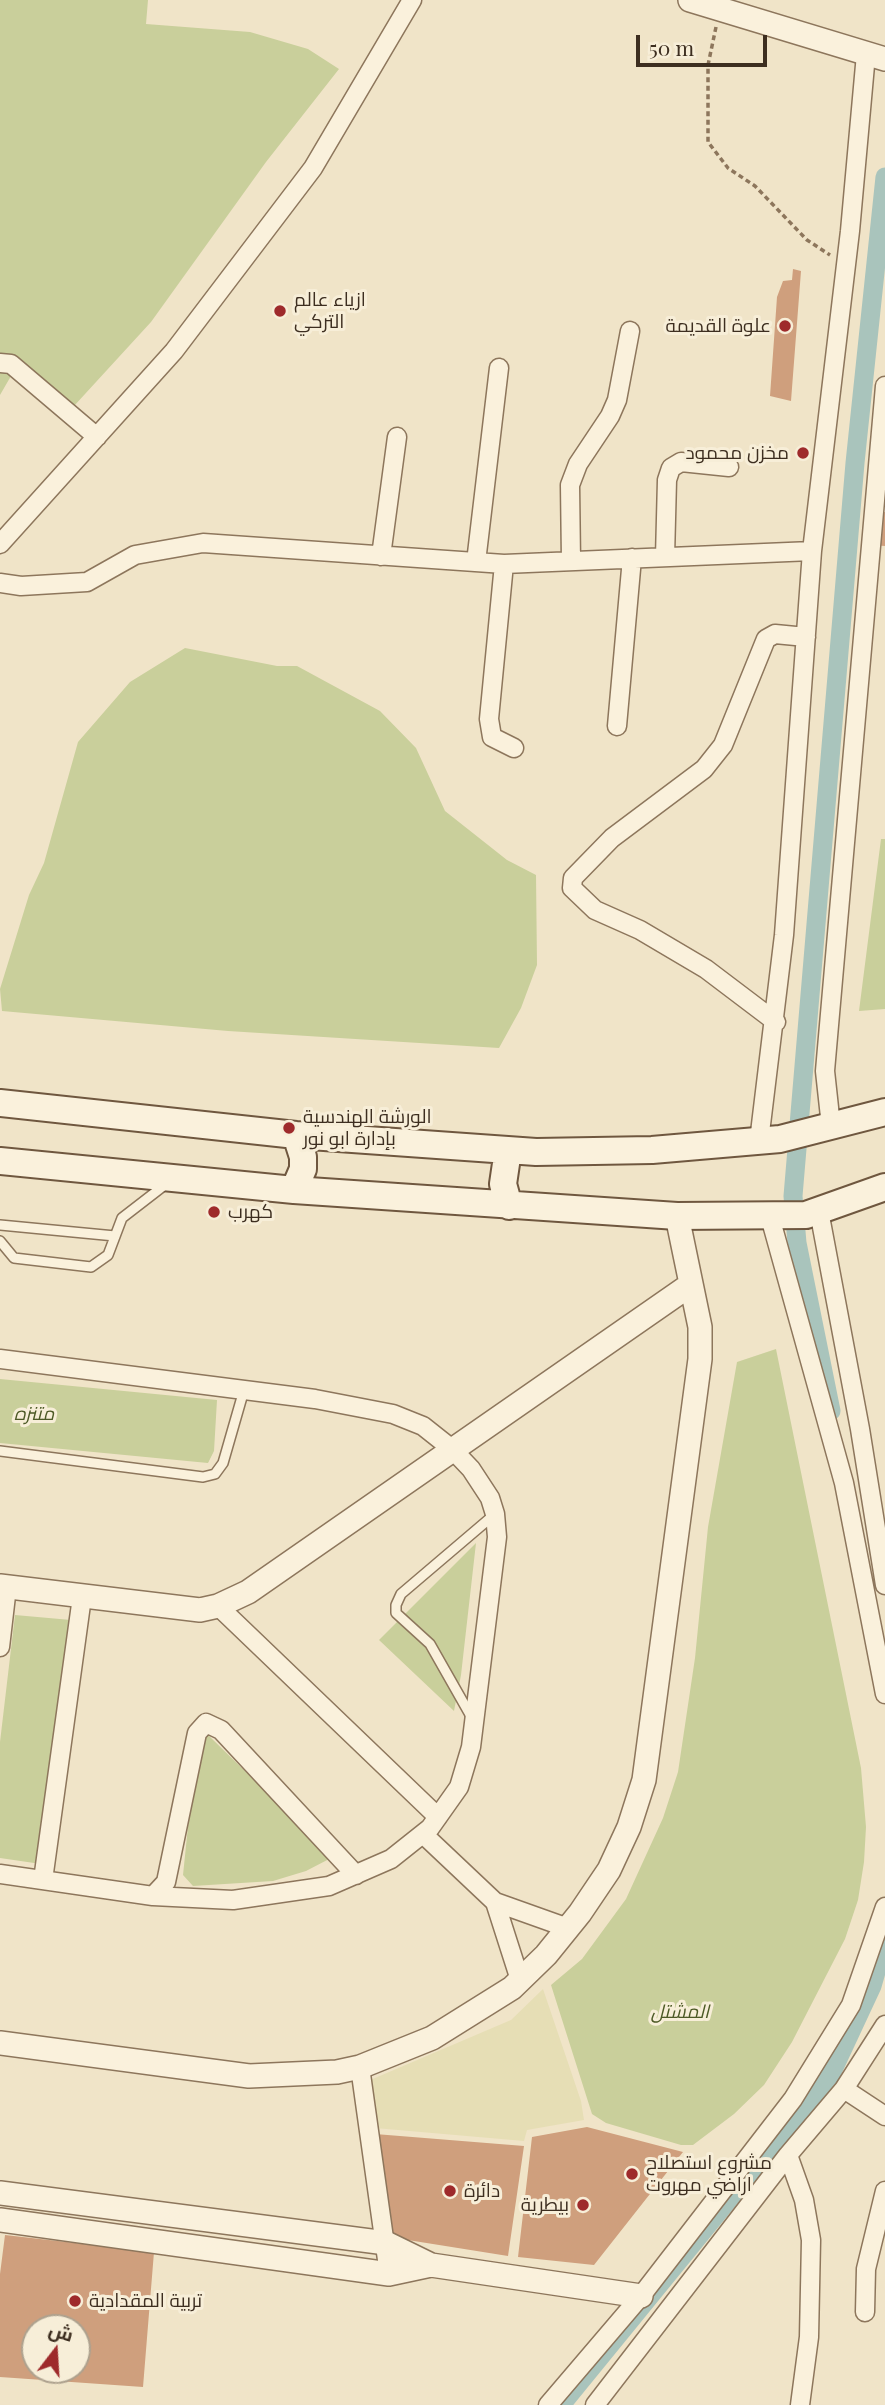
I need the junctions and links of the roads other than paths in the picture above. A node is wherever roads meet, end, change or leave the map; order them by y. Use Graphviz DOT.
graph roads {
  1 [pos="412,0"];
  2 [pos="690,0"];
  3 [pos="876,57"];
  4 [pos="630,331"];
  5 [pos="0,363"];
  6 [pos="499,368"];
  7 [pos="885,386"];
  8 [pos="97,437"];
  9 [pos="397,437"];
  10 [pos="729,467"];
  11 [pos="0,544"];
  12 [pos="812,551"];
  13 [pos="381,556"];
  14 [pos="665,557"];
  15 [pos="632,558"];
  16 [pos="571,561"];
  17 [pos="476,562"];
  18 [pos="504,564"];
  19 [pos="0,583"];
  20 [pos="806,637"];
  21 [pos="617,726"];
  22 [pos="514,748"];
  23 [pos="776,1022"];
  24 [pos="0,1103"];
  25 [pos="885,1112"];
  26 [pos="820,1129"];
  27 [pos="296,1135"];
  28 [pos="769,1140"];
  29 [pos="508,1150"];
  30 [pos="0,1161"];
  31 [pos="172,1180"];
  32 [pos="885,1187"];
  33 [pos="294,1190"];
  34 [pos="509,1206"];
  35 [pos="812,1213"];
  36 [pos="677,1216"];
  37 [pos="774,1217"];
  38 [pos="0,1225"];
  39 [pos="115,1236"];
  40 [pos="0,1241"];
  41 [pos="690,1285"];
  42 [pos="0,1359"];
  43 [pos="244,1390"];
  44 [pos="452,1449"];
  45 [pos="0,1451"];
  46 [pos="495,1514"];
  47 [pos="885,1585"];
  48 [pos="4,1587"];
  49 [pos="82,1597"];
  50 [pos="218,1606"];
  51 [pos="0,1647"];
  52 [pos="885,1694"];
  53 [pos="475,1723"];
  54 [pos="438,1817"];
  55 [pos="423,1834"];
  56 [pos="0,1874"];
  57 [pos="356,1875"];
  58 [pos="43,1880"];
  59 [pos="153,1896"];
  60 [pos="495,1902"];
  61 [pos="885,1907"];
  62 [pos="568,1928"];
  63 [pos="520,1980"];
  64 [pos="885,2025"];
  65 [pos="0,2043"];
  66 [pos="360,2067"];
  67 [pos="844,2089"];
  68 [pos="885,2116"];
  69 [pos="788,2155"];
  70 [pos="885,2191"];
  71 [pos="0,2193"];
  72 [pos="0,2220"];
  73 [pos="386,2243"];
  74 [pos="431,2265"];
  75 [pos="389,2274"];
  76 [pos="641,2296"];
  77 [pos="865,2312"];
  78 [pos="548,2405"];
  79 [pos="595,2405"];
  80 [pos="800,2405"];
  1 -- 8 [label="street"];
  2 -- 3 [label="street"];
  3 -- 12 [label="street"];
  4 -- 16 [label="street"];
  5 -- 8 [label="street"];
  6 -- 17 [label="street"];
  7 -- 26 [label="street"];
  8 -- 11 [label="street"];
  9 -- 13 [label="street"];
  10 -- 14 [label="street"];
  12 -- 14 [label="street"];
  12 -- 20 [label="street"];
  13 -- 17 [label="street"];
  13 -- 19 [label="street"];
  14 -- 15 [label="street"];
  15 -- 16 [label="street"];
  15 -- 21 [label="street"];
  16 -- 18 [label="street"];
  17 -- 18 [label="street"];
  18 -- 22 [label="street"];
  20 -- 23 [label="street"];
  20 -- 23 [label="street"];
  23 -- 28 [label="street"];
  24 -- 27 [label="main road"];
  25 -- 26 [label="main road"];
  26 -- 28 [label="main road"];
  27 -- 29 [label="main road"];
  27 -- 33 [label="main road"];
  28 -- 29 [label="main road"];
  29 -- 34 [label="main road"];
  30 -- 31 [label="main road"];
  31 -- 33 [label="main road"];
  31 -- 39 [label="lane"];
  32 -- 35 [label="main road"];
  33 -- 34 [label="main road"];
  34 -- 36 [label="main road"];
  35 -- 37 [label="main road"];
  35 -- 47 [label="street"];
  36 -- 37 [label="main road"];
  36 -- 41 [label="street"];
  37 -- 52 [label="street"];
  38 -- 39 [label="lane"];
  39 -- 40 [label="lane"];
  41 -- 44 [label="street"];
  41 -- 62 [label="street"];
  42 -- 43 [label="street"];
  43 -- 44 [label="street"];
  43 -- 45 [label="lane"];
  44 -- 46 [label="street"];
  44 -- 50 [label="street"];
  46 -- 53 [label="street"];
  46 -- 53 [label="lane"];
  48 -- 49 [label="street"];
  48 -- 51 [label="street"];
  49 -- 50 [label="street"];
  49 -- 58 [label="street"];
  50 -- 54 [label="street"];
  53 -- 54 [label="street"];
  54 -- 55 [label="street"];
  55 -- 57 [label="street"];
  55 -- 60 [label="street"];
  56 -- 58 [label="street"];
  57 -- 59 [label="street"];
  57 -- 59 [label="street"];
  58 -- 59 [label="street"];
  60 -- 62 [label="street"];
  60 -- 63 [label="street"];
  61 -- 76 [label="street"];
  62 -- 63 [label="street"];
  63 -- 66 [label="street"];
  64 -- 67 [label="street"];
  65 -- 66 [label="street"];
  66 -- 73 [label="street"];
  67 -- 68 [label="street"];
  67 -- 69 [label="street"];
  69 -- 79 [label="street"];
  69 -- 80 [label="street"];
  70 -- 77 [label="street"];
  71 -- 73 [label="street"];
  72 -- 75 [label="street"];
  73 -- 74 [label="street"];
  73 -- 75 [label="street"];
  74 -- 75 [label="street"];
  74 -- 76 [label="street"];
  76 -- 78 [label="street"];
}
